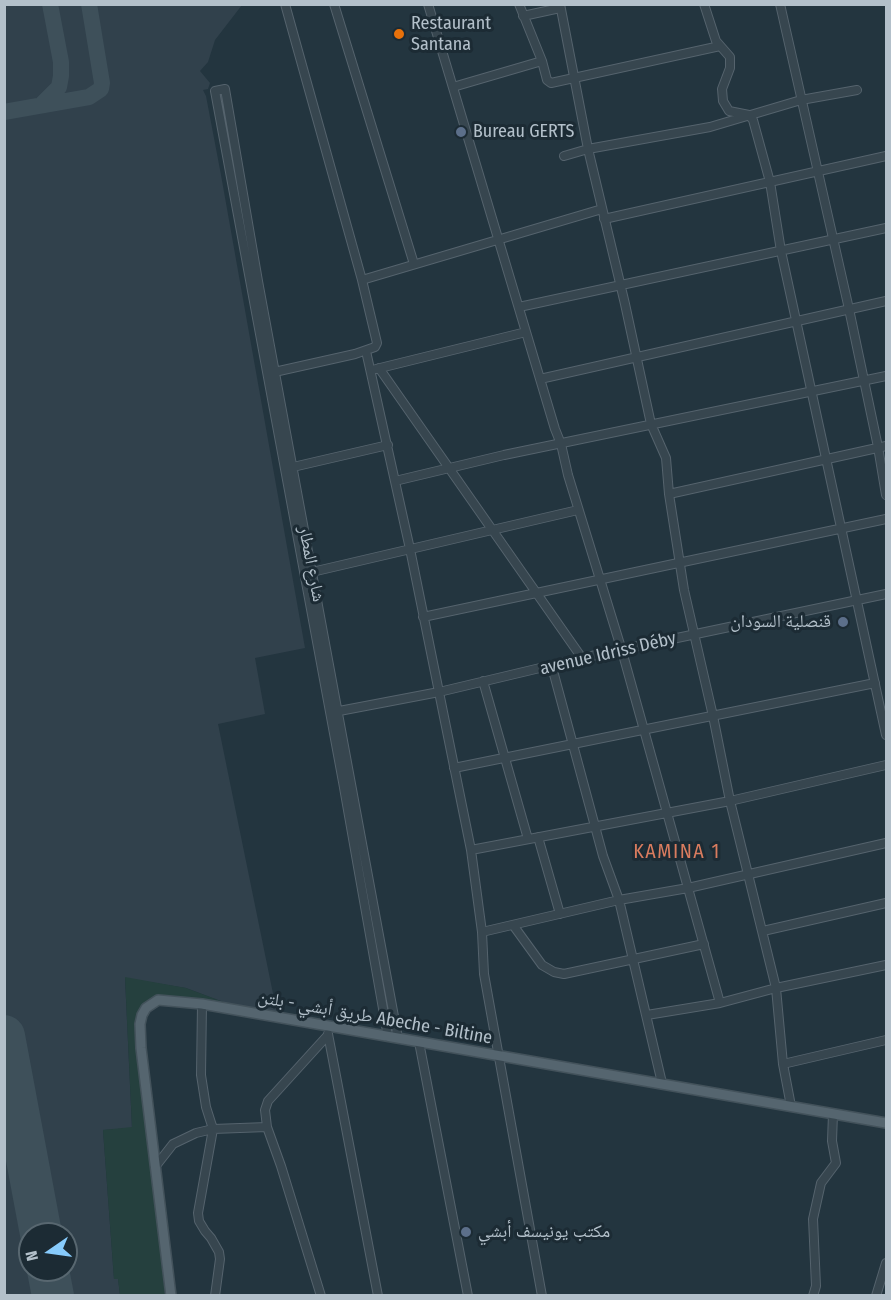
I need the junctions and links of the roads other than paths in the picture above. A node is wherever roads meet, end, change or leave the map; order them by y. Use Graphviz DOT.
graph roads {
  1 [pos="285,4"];
  2 [pos="334,4"];
  3 [pos="428,4"];
  4 [pos="519,4"];
  5 [pos="704,4"];
  6 [pos="780,4"];
  7 [pos="560,6"];
  8 [pos="523,16"];
  9 [pos="720,46"];
  10 [pos="542,61"];
  11 [pos="575,79"];
  12 [pos="453,87"];
  13 [pos="857,90"];
  14 [pos="801,100"];
  15 [pos="749,115"];
  16 [pos="588,149"];
  17 [pos="564,156"];
  18 [pos="886,156"];
  19 [pos="817,172"];
  20 [pos="770,182"];
  21 [pos="602,209"];
  22 [pos="604,219"];
  23 [pos="886,228"];
  24 [pos="499,239"];
  25 [pos="832,240"];
  26 [pos="781,251"];
  27 [pos="414,264"];
  28 [pos="362,280"];
  29 [pos="621,286"];
  30 [pos="886,301"];
  31 [pos="519,307"];
  32 [pos="849,309"];
  33 [pos="797,321"];
  34 [pos="526,332"];
  35 [pos="366,351"];
  36 [pos="637,357"];
  37 [pos="379,368"];
  38 [pos="370,370"];
  39 [pos="275,372"];
  40 [pos="266,374"];
  41 [pos="886,375"];
  42 [pos="540,379"];
  43 [pos="864,381"];
  44 [pos="812,390"];
  45 [pos="651,424"];
  46 [pos="561,444"];
  47 [pos="388,445"];
  48 [pos="883,447"];
  49 [pos="828,460"];
  50 [pos="293,467"];
  51 [pos="451,468"];
  52 [pos="395,481"];
  53 [pos="669,494"];
  54 [pos="886,495"];
  55 [pos="578,510"];
  56 [pos="886,519"];
  57 [pos="841,529"];
  58 [pos="492,530"];
  59 [pos="410,549"];
  60 [pos="679,564"];
  61 [pos="312,572"];
  62 [pos="600,581"];
  63 [pos="535,593"];
  64 [pos="886,594"];
  65 [pos="857,600"];
  66 [pos="423,617"];
  67 [pos="694,634"];
  68 [pos="622,651"];
  69 [pos="582,658"];
  70 [pos="552,667"];
  71 [pos="483,681"];
  72 [pos="875,683"];
  73 [pos="439,692"];
  74 [pos="334,712"];
  75 [pos="713,716"];
  76 [pos="643,730"];
  77 [pos="886,735"];
  78 [pos="574,744"];
  79 [pos="504,759"];
  80 [pos="886,765"];
  81 [pos="454,768"];
  82 [pos="730,801"];
  83 [pos="665,812"];
  84 [pos="596,826"];
  85 [pos="538,837"];
  86 [pos="528,839"];
  87 [pos="886,843"];
  88 [pos="471,850"];
  89 [pos="748,874"];
  90 [pos="688,888"];
  91 [pos="619,900"];
  92 [pos="886,903"];
  93 [pos="560,914"];
  94 [pos="513,925"];
  95 [pos="763,931"];
  96 [pos="482,932"];
  97 [pos="704,944"];
  98 [pos="634,958"];
  99 [pos="886,965"];
  100 [pos="777,988"];
  101 [pos="720,1003"];
  102 [pos="202,1004"];
  103 [pos="647,1015"];
  104 [pos="327,1031"];
  105 [pos="393,1037"];
  106 [pos="886,1040"];
  107 [pos="420,1042"];
  108 [pos="498,1055"];
  109 [pos="783,1064"];
  110 [pos="662,1083"];
  111 [pos="791,1106"];
  112 [pos="833,1114"];
  113 [pos="886,1123"];
  114 [pos="267,1127"];
  115 [pos="213,1129"];
  116 [pos="154,1167"];
  117 [pos="886,1263"];
  118 [pos="171,1296"];
  119 [pos="215,1296"];
  120 [pos="321,1296"];
  121 [pos="378,1296"];
  122 [pos="468,1296"];
  123 [pos="542,1296"];
  124 [pos="813,1296"];
  125 [pos="876,1296"];
  1 -- 28 [label="street"];
  2 -- 27 [label="street"];
  3 -- 12 [label="street"];
  4 -- 8 [label="street"];
  5 -- 9 [label="street"];
  6 -- 14 [label="street"];
  7 -- 8 [label="street"];
  7 -- 11 [label="street"];
  8 -- 10 [label="street"];
  9 -- 11 [label="street"];
  9 -- 15 [label="street"];
  10 -- 11 [label="street"];
  10 -- 12 [label="street"];
  11 -- 16 [label="street"];
  12 -- 24 [label="street"];
  13 -- 14 [label="street"];
  14 -- 15 [label="street"];
  14 -- 19 [label="street"];
  15 -- 16 [label="street"];
  15 -- 20 [label="street"];
  16 -- 17 [label="street"];
  16 -- 21 [label="street"];
  18 -- 19 [label="street"];
  19 -- 20 [label="street"];
  19 -- 25 [label="street"];
  20 -- 22 [label="street"];
  20 -- 26 [label="street"];
  21 -- 22 [label="street"];
  21 -- 24 [label="street"];
  22 -- 29 [label="street"];
  23 -- 25 [label="street"];
  24 -- 27 [label="street"];
  24 -- 31 [label="street"];
  25 -- 26 [label="street"];
  25 -- 32 [label="street"];
  26 -- 29 [label="street"];
  26 -- 33 [label="street"];
  27 -- 28 [label="street"];
  28 -- 35 [label="street"];
  29 -- 31 [label="street"];
  29 -- 36 [label="street"];
  30 -- 32 [label="street"];
  31 -- 34 [label="street"];
  32 -- 33 [label="street"];
  32 -- 43 [label="street"];
  33 -- 36 [label="street"];
  33 -- 44 [label="street"];
  34 -- 37 [label="street"];
  34 -- 42 [label="street"];
  35 -- 38 [label="street"];
  35 -- 39 [label="street"];
  36 -- 42 [label="street"];
  36 -- 45 [label="street"];
  37 -- 38 [label="street"];
  37 -- 51 [label="street"];
  38 -- 47 [label="street"];
  39 -- 40 [label="street"];
  39 -- 40 [label="street, شارع المطار"];
  39 -- 50 [label="street, شارع المطار"];
  40 -- 74 [label="street, شارع المطار"];
  41 -- 43 [label="street"];
  42 -- 46 [label="street"];
  43 -- 44 [label="street"];
  43 -- 48 [label="street"];
  44 -- 45 [label="street"];
  44 -- 49 [label="street"];
  45 -- 46 [label="street"];
  45 -- 53 [label="street"];
  46 -- 51 [label="street"];
  46 -- 55 [label="street"];
  47 -- 50 [label="street"];
  47 -- 52 [label="street"];
  48 -- 49 [label="street"];
  48 -- 54 [label="street"];
  49 -- 53 [label="street"];
  49 -- 57 [label="street"];
  50 -- 61 [label="street, شارع المطار"];
  51 -- 52 [label="street"];
  51 -- 58 [label="street"];
  52 -- 59 [label="street"];
  53 -- 60 [label="street"];
  55 -- 58 [label="street"];
  55 -- 62 [label="street"];
  56 -- 57 [label="street"];
  57 -- 60 [label="street"];
  57 -- 65 [label="street"];
  58 -- 59 [label="street"];
  58 -- 63 [label="street"];
  59 -- 61 [label="street"];
  59 -- 66 [label="street"];
  60 -- 62 [label="street"];
  60 -- 67 [label="street"];
  61 -- 74 [label="street, شارع المطار"];
  62 -- 63 [label="street"];
  62 -- 68 [label="street"];
  63 -- 66 [label="street"];
  63 -- 69 [label="street"];
  64 -- 65 [label="street, avenue Idriss Déby"];
  65 -- 67 [label="street, avenue Idriss Déby"];
  65 -- 72 [label="street"];
  66 -- 73 [label="street"];
  67 -- 68 [label="street, avenue Idriss Déby"];
  67 -- 75 [label="street"];
  68 -- 69 [label="street, avenue Idriss Déby"];
  68 -- 76 [label="street"];
  69 -- 70 [label="street, avenue Idriss Déby"];
  70 -- 71 [label="street, avenue Idriss Déby"];
  70 -- 78 [label="street"];
  71 -- 73 [label="street, avenue Idriss Déby"];
  71 -- 79 [label="street"];
  72 -- 75 [label="street"];
  72 -- 77 [label="street"];
  73 -- 74 [label="street, avenue Idriss Déby"];
  73 -- 81 [label="street"];
  74 -- 105 [label="street, شارع المطار"];
  75 -- 76 [label="street"];
  75 -- 82 [label="street"];
  76 -- 78 [label="street"];
  76 -- 83 [label="street"];
  78 -- 79 [label="street"];
  78 -- 84 [label="street"];
  79 -- 81 [label="street"];
  79 -- 86 [label="street"];
  80 -- 82 [label="street"];
  81 -- 88 [label="street"];
  82 -- 83 [label="street"];
  82 -- 89 [label="street"];
  83 -- 84 [label="street"];
  83 -- 90 [label="street"];
  84 -- 85 [label="street"];
  84 -- 91 [label="street"];
  85 -- 86 [label="street"];
  85 -- 93 [label="street"];
  86 -- 88 [label="street"];
  87 -- 89 [label="street"];
  88 -- 96 [label="street"];
  89 -- 90 [label="street"];
  89 -- 95 [label="street"];
  90 -- 91 [label="street"];
  90 -- 97 [label="street"];
  91 -- 93 [label="street"];
  91 -- 98 [label="street"];
  92 -- 95 [label="street"];
  93 -- 94 [label="street"];
  94 -- 96 [label="street"];
  94 -- 98 [label="street"];
  95 -- 100 [label="street"];
  96 -- 108 [label="street"];
  97 -- 98 [label="street"];
  97 -- 101 [label="street"];
  98 -- 103 [label="street"];
  99 -- 100 [label="street"];
  100 -- 101 [label="street"];
  100 -- 109 [label="street"];
  101 -- 103 [label="street"];
  102 -- 104 [label="main road, طريق أبشي - بلتن Abeche - Biltine"];
  102 -- 115 [label="street"];
  102 -- 116 [label="main road, طريق أبشي - بلتن Abeche - Biltine"];
  103 -- 110 [label="street"];
  104 -- 105 [label="main road, طريق أبشي - بلتن Abeche - Biltine"];
  104 -- 114 [label="street"];
  104 -- 121 [label="street"];
  105 -- 107 [label="main road, طريق أبشي - بلتن Abeche - Biltine"];
  106 -- 109 [label="street"];
  107 -- 108 [label="main road, طريق أبشي - بلتن Abeche - Biltine"];
  107 -- 122 [label="street"];
  108 -- 110 [label="main road, طريق أبشي - بلتن Abeche - Biltine"];
  108 -- 123 [label="street"];
  109 -- 111 [label="street"];
  110 -- 111 [label="main road, طريق أبشي - بلتن Abeche - Biltine"];
  111 -- 112 [label="main road, طريق أبشي - بلتن Abeche - Biltine"];
  112 -- 113 [label="main road, طريق أبشي - بلتن Abeche - Biltine"];
  112 -- 124 [label="street"];
  114 -- 115 [label="street"];
  114 -- 120 [label="street"];
  115 -- 116 [label="street"];
  115 -- 119 [label="street"];
  116 -- 118 [label="main road, طريق أبشي - بلتن Abeche - Biltine"];
  117 -- 125 [label="street"];
}
